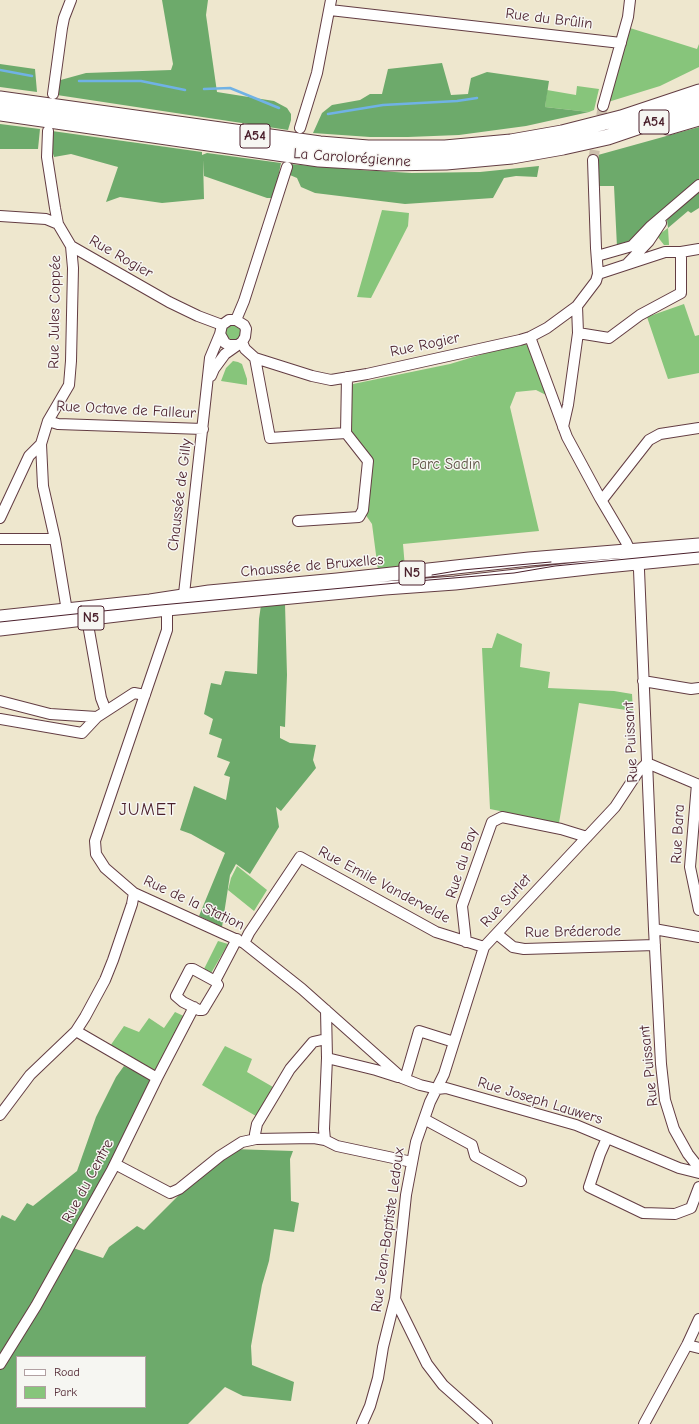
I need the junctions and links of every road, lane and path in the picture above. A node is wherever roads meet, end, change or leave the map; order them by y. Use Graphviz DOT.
graph roads {
  1 [pos="71,0"];
  2 [pos="630,0"];
  3 [pos="635,0"];
  4 [pos="331,5"];
  5 [pos="628,17"];
  6 [pos="621,43"];
  7 [pos="699,80"];
  8 [pos="699,92"];
  9 [pos="53,94"];
  10 [pos="0,99"];
  11 [pos="603,106"];
  12 [pos="699,106"];
  13 [pos="0,113"];
  14 [pos="621,118"];
  15 [pos="699,118"];
  16 [pos="300,128"];
  17 [pos="48,131"];
  18 [pos="608,137"];
  19 [pos="593,160"];
  20 [pos="287,166"];
  21 [pos="699,185"];
  22 [pos="668,211"];
  23 [pos="0,216"];
  24 [pos="58,224"];
  25 [pos="638,239"];
  26 [pos="649,241"];
  27 [pos="71,246"];
  28 [pos="699,249"];
  29 [pos="665,252"];
  30 [pos="681,252"];
  31 [pos="597,256"];
  32 [pos="628,263"];
  33 [pos="598,274"];
  34 [pos="577,306"];
  35 [pos="236,320"];
  36 [pos="221,330"];
  37 [pos="578,333"];
  38 [pos="530,337"];
  39 [pos="239,344"];
  40 [pos="255,358"];
  41 [pos="347,377"];
  42 [pos="208,386"];
  43 [pos="48,421"];
  44 [pos="563,427"];
  45 [pos="699,428"];
  46 [pos="203,429"];
  47 [pos="346,433"];
  48 [pos="41,444"];
  49 [pos="602,500"];
  50 [pos="0,518"];
  51 [pos="298,520"];
  52 [pos="0,539"];
  53 [pos="55,539"];
  54 [pos="699,545"];
  55 [pos="633,556"];
  56 [pos="699,557"];
  57 [pos="184,602"];
  58 [pos="167,604"];
  59 [pos="68,616"];
  60 [pos="0,617"];
  61 [pos="87,619"];
  62 [pos="0,629"];
  63 [pos="643,681"];
  64 [pos="699,688"];
  65 [pos="145,695"];
  66 [pos="0,701"];
  67 [pos="36,710"];
  68 [pos="106,711"];
  69 [pos="97,717"];
  70 [pos="0,719"];
  71 [pos="34,724"];
  72 [pos="647,763"];
  73 [pos="698,785"];
  74 [pos="587,837"];
  75 [pos="134,893"];
  76 [pos="699,910"];
  77 [pos="654,929"];
  78 [pos="497,934"];
  79 [pos="699,937"];
  80 [pos="241,941"];
  81 [pos="466,942"];
  82 [pos="655,945"];
  83 [pos="484,947"];
  84 [pos="215,981"];
  85 [pos="194,1007"];
  86 [pos="326,1010"];
  87 [pos="76,1031"];
  88 [pos="326,1039"];
  89 [pos="454,1042"];
  90 [pos="327,1058"];
  91 [pos="157,1078"];
  92 [pos="404,1079"];
  93 [pos="438,1089"];
  94 [pos="0,1115"];
  95 [pos="424,1120"];
  96 [pos="607,1138"];
  97 [pos="256,1139"];
  98 [pos="325,1140"];
  99 [pos="412,1162"];
  100 [pos="115,1164"];
  101 [pos="699,1168"];
  102 [pos="699,1173"];
  103 [pos="521,1181"];
  104 [pos="699,1187"];
  105 [pos="395,1300"];
  106 [pos="699,1319"];
  107 [pos="687,1345"];
  108 [pos="699,1348"];
  109 [pos="0,1364"];
  110 [pos="362,1424"];
  111 [pos="488,1424"];
  112 [pos="644,1424"];
  1 -- 9 [label="street"];
  2 -- 5 [label="street"];
  3 -- 5 [label="street"];
  4 -- 6 [label="street, Rue du Brûlin"];
  4 -- 16 [label="street"];
  5 -- 6 [label="street"];
  6 -- 11 [label="street"];
  7 -- 14 [label="highway"];
  8 -- 14 [label="highway, La Carolorégienne / A54"];
  10 -- 14 [label="highway, La Carolorégienne / A54"];
  12 -- 18 [label="highway, La Carolorégienne / A54"];
  13 -- 18 [label="highway, La Carolorégienne / A54"];
  15 -- 18 [label="highway"];
  17 -- 24 [label="street, Rue Jules Coppée"];
  19 -- 31 [label="street"];
  20 -- 35 [label="street"];
  21 -- 22 [label="street"];
  22 -- 25 [label="street"];
  22 -- 26 [label="street"];
  23 -- 24 [label="street"];
  24 -- 27 [label="street, Rue Jules Coppée"];
  25 -- 26 [label="street"];
  25 -- 31 [label="street"];
  26 -- 29 [label="street"];
  26 -- 32 [label="street"];
  27 -- 36 [label="street, Rue Rogier"];
  27 -- 43 [label="street, Rue Jules Coppée"];
  28 -- 30 [label="street"];
  29 -- 30 [label="street"];
  29 -- 32 [label="street"];
  30 -- 37 [label="street"];
  31 -- 33 [label="street"];
  32 -- 33 [label="street"];
  33 -- 34 [label="street, Rue Rogier"];
  34 -- 37 [label="street"];
  34 -- 38 [label="street, Rue Rogier"];
  35 -- 36 [label="street"];
  35 -- 39 [label="street"];
  36 -- 39 [label="street"];
  36 -- 42 [label="street, Chaussée de Gilly"];
  37 -- 44 [label="street"];
  38 -- 41 [label="street, Rue Rogier"];
  38 -- 44 [label="street, Rue Puissant"];
  39 -- 40 [label="street"];
  39 -- 42 [label="street, Chaussée de Gilly"];
  40 -- 41 [label="street, Rue Rogier"];
  40 -- 47 [label="street"];
  41 -- 47 [label="street"];
  42 -- 46 [label="street, Chaussée de Gilly"];
  43 -- 46 [label="street, Rue Octave de Falleur"];
  43 -- 48 [label="street, Rue Jules Coppée"];
  44 -- 49 [label="street, Rue Puissant"];
  45 -- 49 [label="street"];
  46 -- 57 [label="street, Chaussée de Gilly"];
  47 -- 51 [label="street"];
  48 -- 50 [label="street"];
  48 -- 53 [label="street"];
  49 -- 55 [label="street, Rue Puissant"];
  52 -- 53 [label="street"];
  53 -- 59 [label="street"];
  54 -- 55 [label="main road, Chaussée de Bruxelles / N5"];
  55 -- 56 [label="main road, Chaussée de Bruxelles / N5"];
  55 -- 57 [label="main road, Chaussée de Bruxelles / N5"];
  55 -- 57 [label="main road, Chaussée de Bruxelles / N5"];
  55 -- 63 [label="street, Rue Puissant"];
  57 -- 58 [label="main road, Chaussée de Bruxelles / N5"];
  58 -- 59 [label="main road, Chaussée de Bruxelles / N5"];
  58 -- 61 [label="main road, Chaussée de Bruxelles / N5"];
  58 -- 65 [label="street, Rue de la Station"];
  59 -- 60 [label="main road, Chaussée de Bruxelles / N5"];
  59 -- 61 [label="main road, Chaussée de Bruxelles / N5"];
  59 -- 62 [label="main road, Chaussée de Bruxelles / N5"];
  61 -- 68 [label="street"];
  63 -- 64 [label="street"];
  63 -- 72 [label="street, Rue Puissant"];
  65 -- 68 [label="street"];
  65 -- 75 [label="street, Rue de la Station"];
  66 -- 67 [label="street"];
  67 -- 69 [label="street"];
  67 -- 71 [label="street"];
  68 -- 69 [label="street"];
  69 -- 71 [label="street"];
  70 -- 71 [label="street"];
  72 -- 73 [label="street"];
  72 -- 74 [label="street, Rue Surlet"];
  72 -- 77 [label="street, Rue Puissant"];
  73 -- 76 [label="street, Rue Bara"];
  74 -- 78 [label="street, Rue Surlet"];
  74 -- 81 [label="street, Rue du Bay"];
  75 -- 80 [label="street, Rue de la Station"];
  75 -- 87 [label="street"];
  77 -- 79 [label="street"];
  77 -- 82 [label="street, Rue Puissant"];
  78 -- 82 [label="street, Rue Bréderode"];
  78 -- 83 [label="street, Rue Surlet"];
  80 -- 81 [label="street, Rue Emile Vandervelde"];
  80 -- 84 [label="street"];
  80 -- 86 [label="street, Rue de la Station"];
  81 -- 83 [label="street, Rue Emile Vandervelde"];
  82 -- 101 [label="street, Rue Puissant"];
  83 -- 89 [label="street, Rue Surlet"];
  84 -- 85 [label="street"];
  84 -- 85 [label="street"];
  85 -- 91 [label="street, Rue du Centre"];
  86 -- 88 [label="street"];
  86 -- 92 [label="street, Rue de la Station"];
  87 -- 91 [label="street"];
  87 -- 94 [label="street"];
  88 -- 90 [label="street"];
  88 -- 97 [label="street"];
  89 -- 92 [label="street"];
  89 -- 93 [label="street, Rue Surlet"];
  90 -- 92 [label="street"];
  90 -- 98 [label="street"];
  91 -- 100 [label="street, Rue du Centre"];
  92 -- 93 [label="street, Rue de la Station"];
  93 -- 95 [label="street, Rue Jean-Baptiste Ledoux"];
  93 -- 96 [label="street, Rue Joseph Lauwers"];
  95 -- 99 [label="street, Rue Jean-Baptiste Ledoux"];
  95 -- 103 [label="street"];
  96 -- 102 [label="street, Rue Joseph Lauwers"];
  96 -- 104 [label="street"];
  97 -- 98 [label="street"];
  97 -- 100 [label="street"];
  98 -- 99 [label="street"];
  99 -- 105 [label="street, Rue Jean-Baptiste Ledoux"];
  100 -- 109 [label="street, Rue du Centre"];
  105 -- 110 [label="street, Rue Jean-Baptiste Ledoux"];
  105 -- 111 [label="street"];
  106 -- 107 [label="street"];
  107 -- 108 [label="street"];
  107 -- 112 [label="street"];
}
